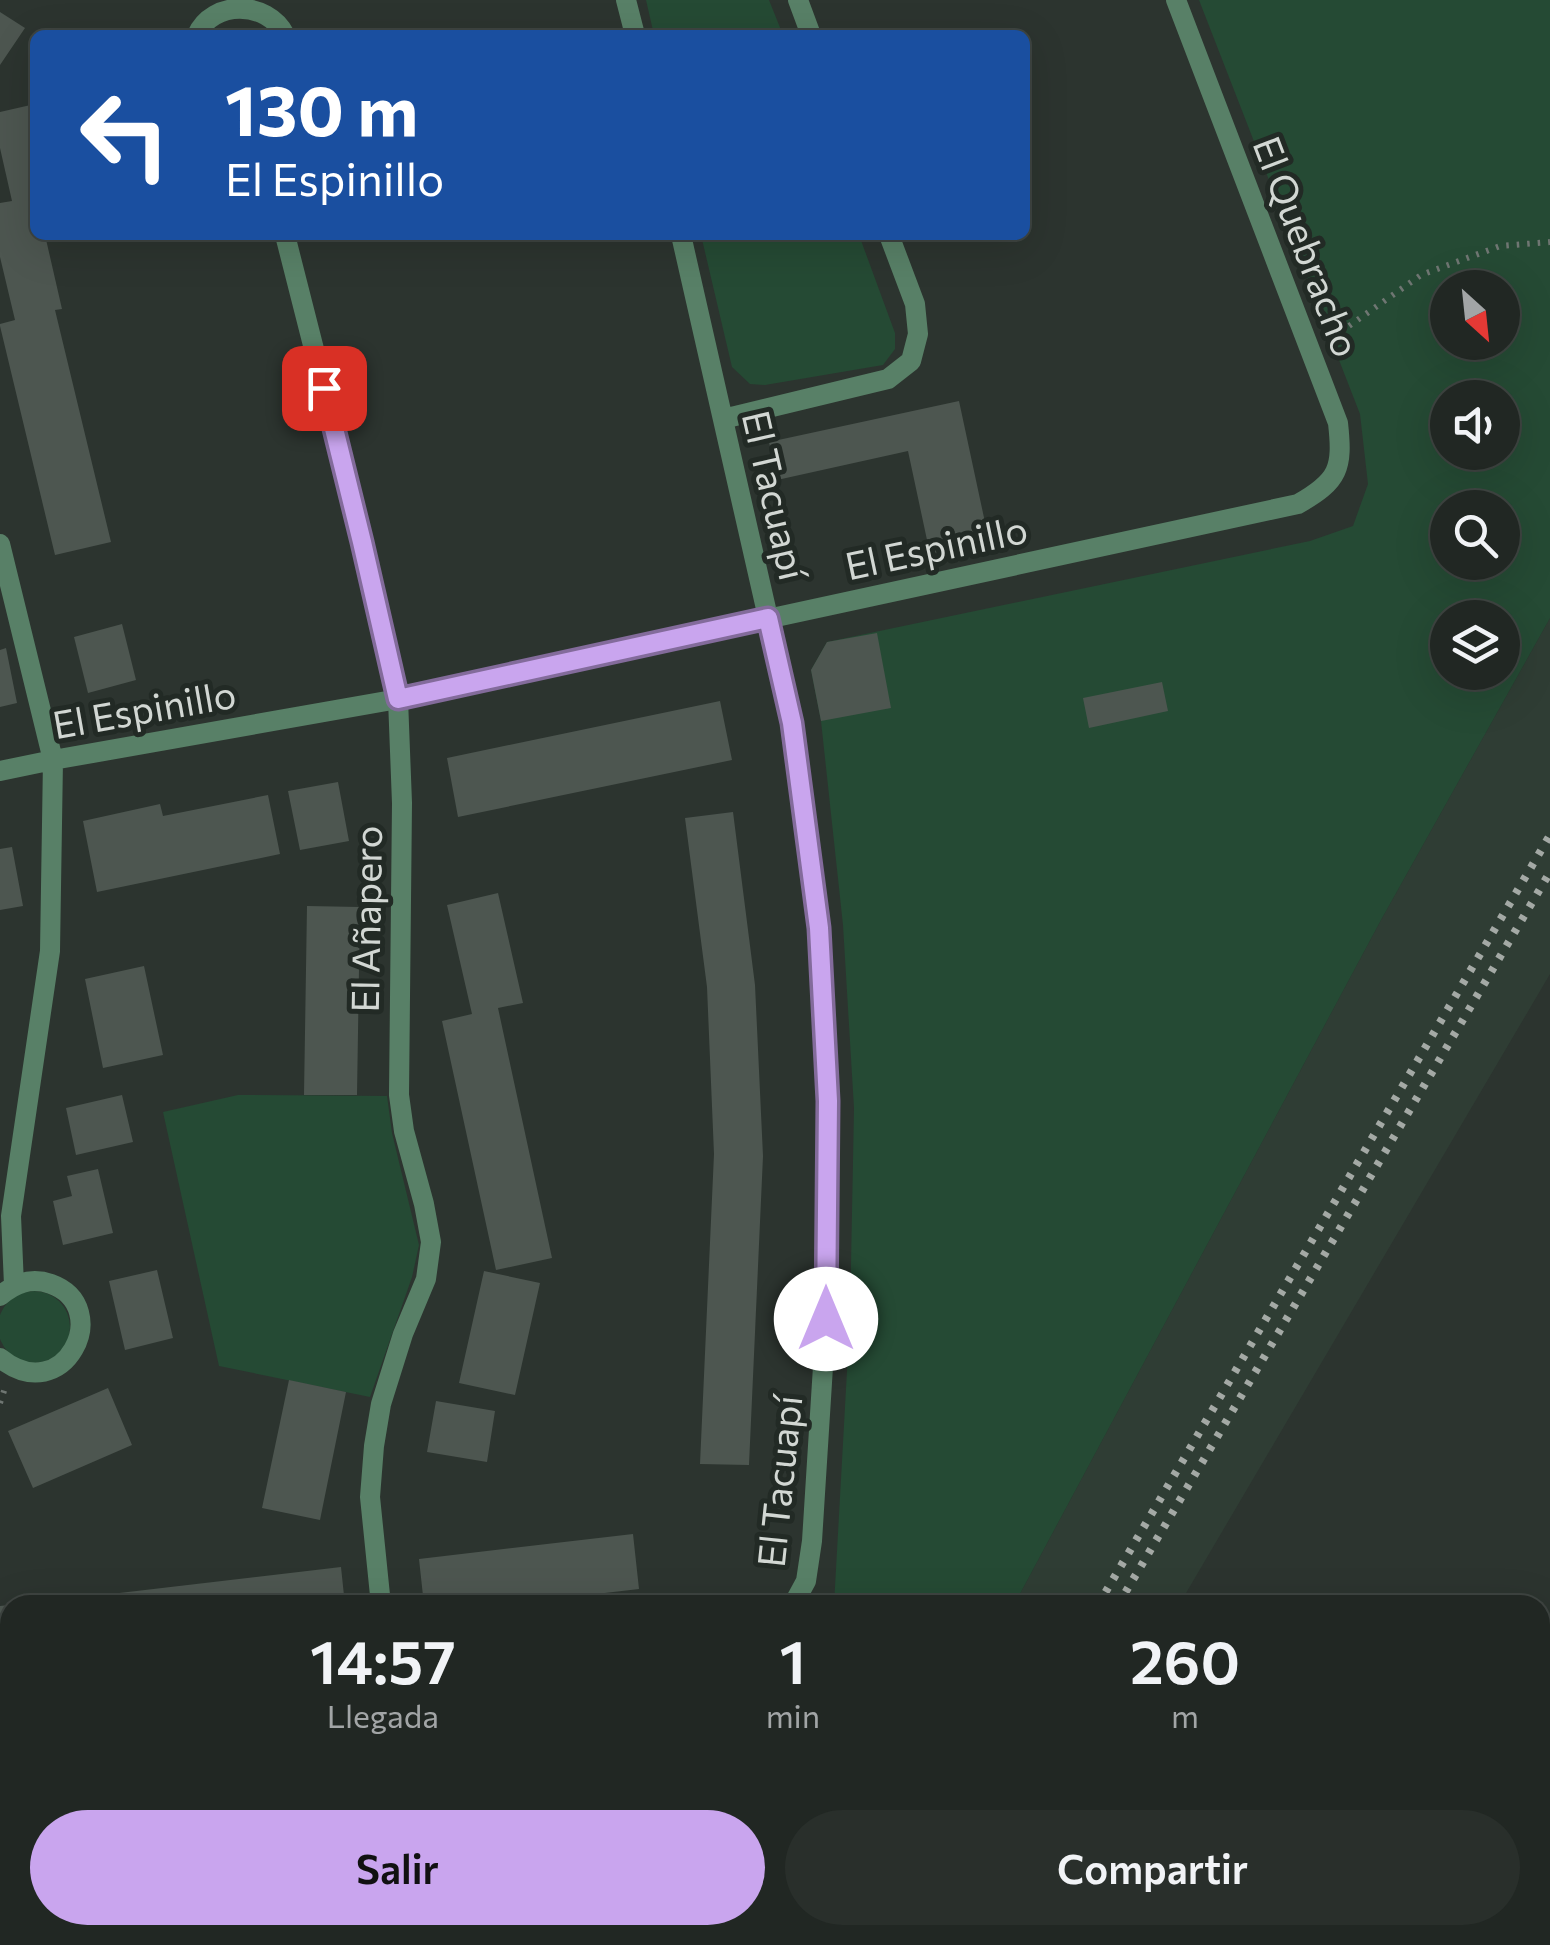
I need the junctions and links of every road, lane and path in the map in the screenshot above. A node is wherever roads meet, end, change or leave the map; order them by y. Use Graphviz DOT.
graph roads {
  1 [pos="626,0"];
  2 [pos="798,0"];
  3 [pos="1176,0"];
  4 [pos="198,30"];
  5 [pos="282,30"];
  6 [pos="634,30"];
  7 [pos="810,30"];
  8 [pos="286,240"];
  9 [pos="683,240"];
  10 [pos="891,240"];
  11 [pos="1550,242"];
  12 [pos="1330,339"];
  13 [pos="723,419"];
  14 [pos="1298,504"];
  15 [pos="0,544"];
  16 [pos="768,618"];
  17 [pos="398,699"];
  18 [pos="52,760"];
  19 [pos="0,771"];
  20 [pos="7,1290"];
  21 [pos="0,1358"];
  22 [pos="379,1595"];
  23 [pos="798,1595"];
  1 -- 6 [label="street"];
  2 -- 7 [label="street"];
  3 -- 14 [label="street, El Quebracho"];
  4 -- 5 [label="street"];
  8 -- 17 [label="street, El Añapero"];
  9 -- 13 [label="street, El Tacuapí"];
  10 -- 13 [label="street"];
  11 -- 12 [label="path"];
  13 -- 16 [label="street, El Tacuapí"];
  14 -- 16 [label="street, El Espinillo"];
  15 -- 18 [label="street"];
  16 -- 17 [label="street, El Espinillo"];
  16 -- 23 [label="street, El Tacuapí"];
  17 -- 18 [label="street, El Espinillo"];
  17 -- 22 [label="street, El Añapero"];
  18 -- 19 [label="street, El Espinillo"];
  18 -- 20 [label="street"];
  20 -- 21 [label="street"];
}
